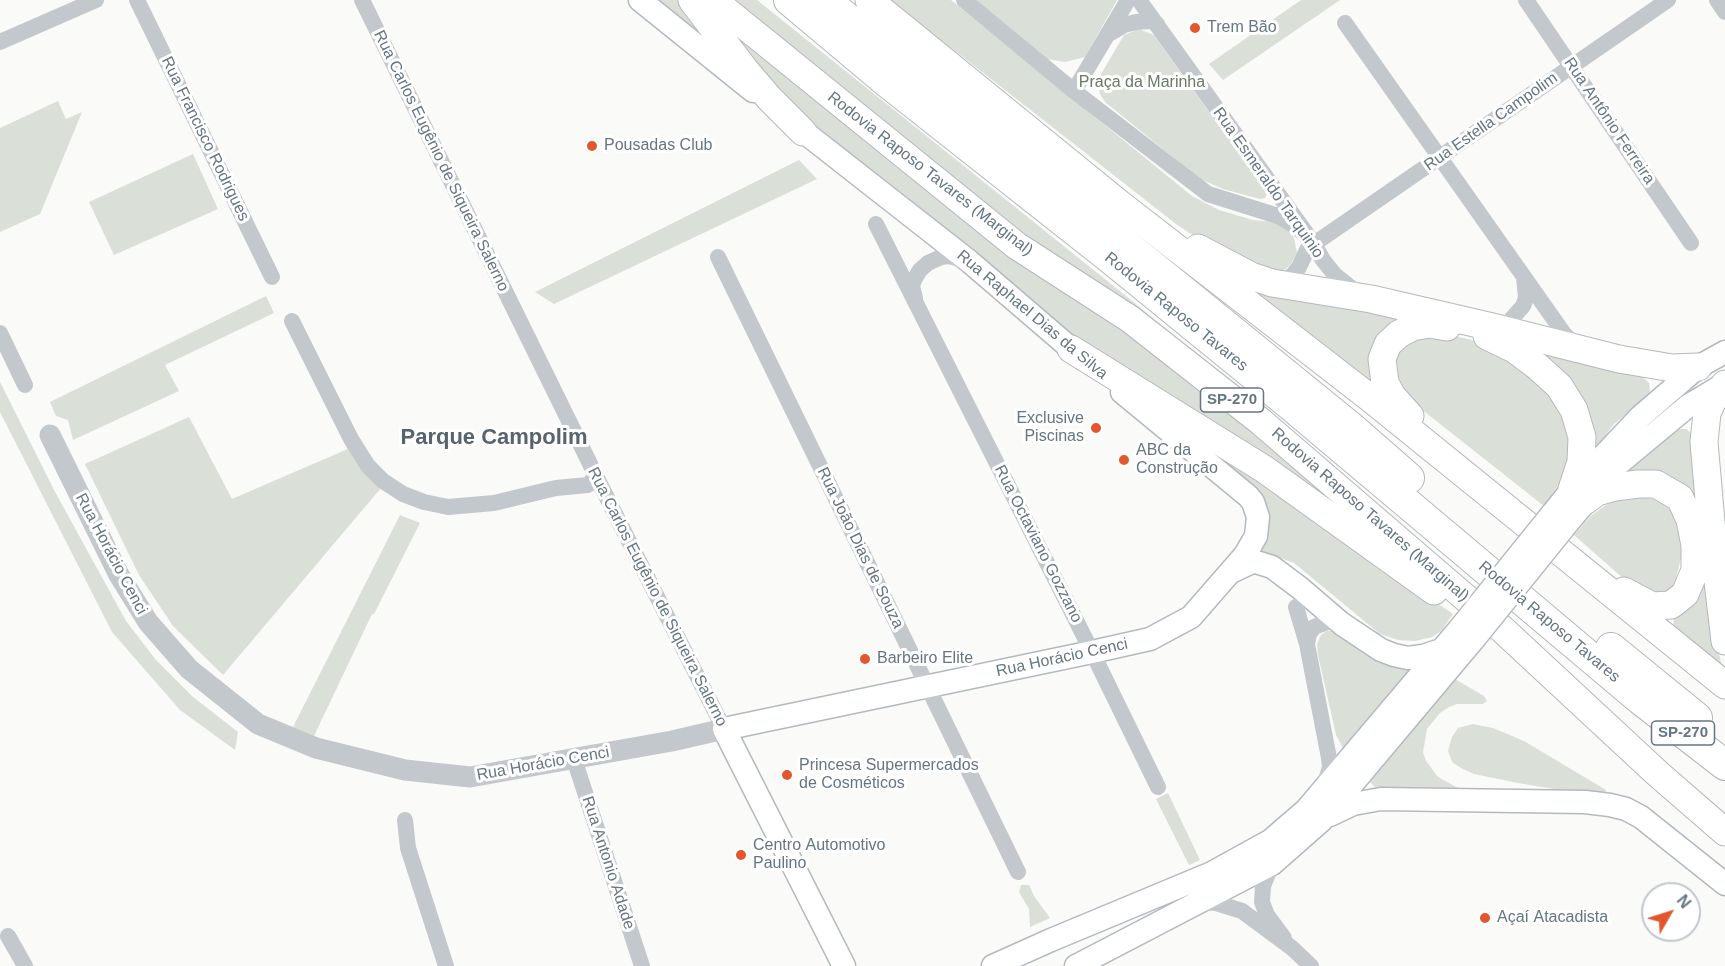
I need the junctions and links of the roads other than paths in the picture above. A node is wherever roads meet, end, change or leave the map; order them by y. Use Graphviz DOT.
graph roads {
  1 [pos="96,0"];
  2 [pos="137,0"];
  3 [pos="362,0"];
  4 [pos="640,0"];
  5 [pos="692,0"];
  6 [pos="713,0"];
  7 [pos="789,0"];
  8 [pos="825,0"];
  9 [pos="869,0"];
  10 [pos="963,0"];
  11 [pos="1128,0"];
  12 [pos="1139,0"];
  13 [pos="1526,0"];
  14 [pos="1668,0"];
  15 [pos="1717,0"];
  16 [pos="1725,12"];
  17 [pos="1345,23"];
  18 [pos="1157,24"];
  19 [pos="1107,35"];
  20 [pos="0,42"];
  21 [pos="1572,66"];
  22 [pos="1074,90"];
  23 [pos="1008,112"];
  24 [pos="803,132"];
  25 [pos="1441,157"];
  26 [pos="1276,193"];
  27 [pos="1253,209"];
  28 [pos="876,224"];
  29 [pos="1691,243"];
  30 [pos="1314,244"];
  31 [pos="718,257"];
  32 [pos="970,262"];
  33 [pos="1523,276"];
  34 [pos="272,277"];
  35 [pos="1272,283"];
  36 [pos="1371,299"];
  37 [pos="916,302"];
  38 [pos="292,321"];
  39 [pos="1492,327"];
  40 [pos="0,333"];
  41 [pos="1071,349"];
  42 [pos="1581,350"];
  43 [pos="1725,352"];
  44 [pos="1698,367"];
  45 [pos="1725,384"];
  46 [pos="25,385"];
  47 [pos="50,435"];
  48 [pos="595,473"];
  49 [pos="1485,492"];
  50 [pos="1578,495"];
  51 [pos="1515,517"];
  52 [pos="1231,572"];
  53 [pos="1296,607"];
  54 [pos="1342,624"];
  55 [pos="1308,625"];
  56 [pos="1468,633"];
  57 [pos="1725,641"];
  58 [pos="1444,649"];
  59 [pos="1092,652"];
  60 [pos="1557,680"];
  61 [pos="926,686"];
  62 [pos="1725,686"];
  63 [pos="1412,698"];
  64 [pos="1641,700"];
  65 [pos="763,720"];
  66 [pos="724,729"];
  67 [pos="1725,740"];
  68 [pos="574,759"];
  69 [pos="740,761"];
  70 [pos="1725,765"];
  71 [pos="1725,780"];
  72 [pos="1158,787"];
  73 [pos="1324,788"];
  74 [pos="405,820"];
  75 [pos="1322,820"];
  76 [pos="1725,832"];
  77 [pos="1272,864"];
  78 [pos="1018,872"];
  79 [pos="1725,884"];
  80 [pos="1200,903"];
  81 [pos="8,936"];
  82 [pos="1292,948"];
  83 [pos="25,966"];
  84 [pos="446,966"];
  85 [pos="642,966"];
  86 [pos="844,966"];
  87 [pos="993,966"];
  88 [pos="1076,966"];
  89 [pos="1311,966"];
  1 -- 20 [label="street"];
  2 -- 34 [label="street, Rua Francisco Rodrigues"];
  3 -- 48 [label="street, Rua Carlos Eugênio de Siqueira Salerno"];
  4 -- 24 [label="main road, Rua Raphael Dias da Silva"];
  5 -- 24 [label="highway"];
  6 -- 60 [label="highway, Rodovia Raposo Tavares (Marginal) / SP-270"];
  7 -- 64 [label="highway, Rodovia Raposo Tavares / SP-270"];
  8 -- 67 [label="highway, Rodovia Raposo Tavares / SP-270"];
  9 -- 23 [label="highway"];
  10 -- 22 [label="street"];
  11 -- 19 [label="street"];
  12 -- 18 [label="street, Rua Esmeraldo Tarquinio"];
  13 -- 21 [label="street, Rua Antônio Ferreira"];
  14 -- 21 [label="street, Rua Estella Campolim"];
  15 -- 16 [label="street"];
  17 -- 25 [label="street"];
  18 -- 19 [label="street"];
  18 -- 26 [label="street, Rua Esmeraldo Tarquinio"];
  19 -- 22 [label="street"];
  21 -- 25 [label="street, Rua Estella Campolim"];
  21 -- 29 [label="street, Rua Antônio Ferreira"];
  22 -- 27 [label="street"];
  23 -- 35 [label="highway"];
  23 -- 49 [label="highway"];
  24 -- 32 [label="main road, Rua Raphael Dias da Silva"];
  25 -- 30 [label="street, Rua Estella Campolim"];
  25 -- 33 [label="street"];
  26 -- 27 [label="street"];
  26 -- 30 [label="street, Rua Esmeraldo Tarquinio"];
  27 -- 30 [label="street"];
  28 -- 37 [label="street, Rua Octaviano Gozzano"];
  30 -- 35 [label="street"];
  30 -- 36 [label="street, Rua Esmeraldo Tarquinio"];
  31 -- 61 [label="street, Rua João Dias de Souza"];
  32 -- 37 [label="street"];
  32 -- 41 [label="main road, Rua Raphael Dias da Silva"];
  33 -- 39 [label="street"];
  33 -- 42 [label="street"];
  35 -- 36 [label="highway"];
  36 -- 39 [label="highway"];
  37 -- 59 [label="street, Rua Octaviano Gozzano"];
  38 -- 48 [label="street"];
  39 -- 42 [label="highway"];
  40 -- 46 [label="street"];
  41 -- 52 [label="main road, Rua Raphael Dias da Silva"];
  41 -- 60 [label="highway"];
  42 -- 44 [label="highway"];
  43 -- 44 [label="main road"];
  44 -- 50 [label="main road"];
  45 -- 50 [label="main road"];
  45 -- 57 [label="highway"];
  47 -- 68 [label="street, Rua Horácio Cenci"];
  48 -- 66 [label="street, Rua Carlos Eugênio de Siqueira Salerno"];
  49 -- 50 [label="highway"];
  49 -- 51 [label="highway"];
  50 -- 51 [label="highway"];
  50 -- 56 [label="main road, bridge"];
  51 -- 62 [label="highway"];
  52 -- 54 [label="main road"];
  52 -- 59 [label="main road, Rua Horácio Cenci"];
  53 -- 55 [label="street"];
  54 -- 55 [label="street"];
  54 -- 58 [label="main road"];
  55 -- 73 [label="street"];
  56 -- 58 [label="main road"];
  56 -- 63 [label="main road"];
  58 -- 63 [label="main road"];
  59 -- 61 [label="main road, Rua Horácio Cenci"];
  59 -- 72 [label="street, Rua Octaviano Gozzano"];
  60 -- 76 [label="highway, Rodovia Raposo Tavares (Marginal) / SP-270"];
  61 -- 65 [label="main road, Rua Horácio Cenci"];
  61 -- 78 [label="street, Rua João Dias de Souza"];
  63 -- 73 [label="main road"];
  63 -- 75 [label="main road"];
  64 -- 70 [label="highway, Rodovia Raposo Tavares / SP-270"];
  64 -- 71 [label="highway"];
  65 -- 66 [label="main road, Rua Horácio Cenci"];
  65 -- 69 [label="main road"];
  66 -- 68 [label="street, Rua Horácio Cenci"];
  66 -- 69 [label="main road, Rua Carlos Eugênio de Siqueira Salerno"];
  68 -- 85 [label="street, Rua Antonio Adade"];
  69 -- 86 [label="main road, Rua Carlos Eugênio de Siqueira Salerno"];
  73 -- 87 [label="main road"];
  74 -- 84 [label="street"];
  75 -- 77 [label="main road"];
  75 -- 79 [label="main road"];
  77 -- 80 [label="main road"];
  77 -- 82 [label="street"];
  80 -- 82 [label="street"];
  80 -- 88 [label="main road"];
  81 -- 83 [label="street"];
  82 -- 89 [label="street"];
}
